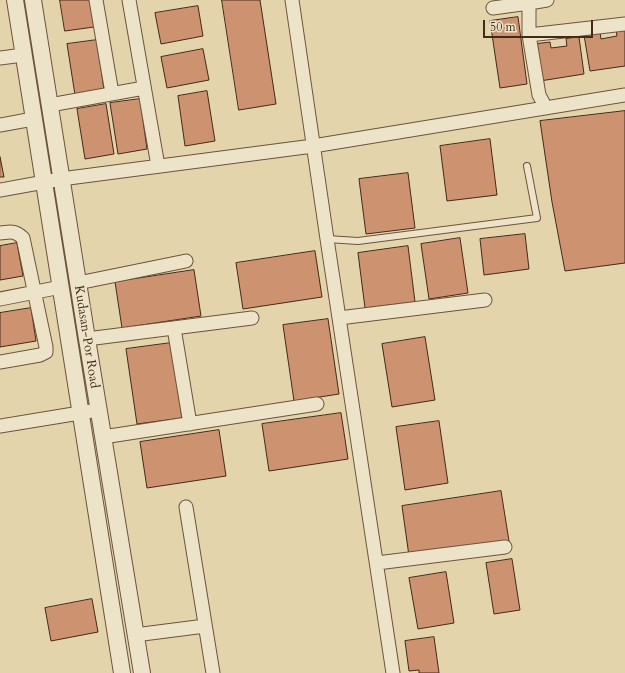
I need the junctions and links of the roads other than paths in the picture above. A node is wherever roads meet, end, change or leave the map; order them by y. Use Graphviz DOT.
graph roads {
  1 [pos="15,0"];
  2 [pos="33,0"];
  3 [pos="96,0"];
  4 [pos="129,0"];
  5 [pos="292,0"];
  6 [pos="547,0"];
  7 [pos="529,3"];
  8 [pos="493,8"];
  9 [pos="625,24"];
  10 [pos="529,35"];
  11 [pos="23,55"];
  12 [pos="0,58"];
  13 [pos="144,88"];
  14 [pos="112,93"];
  15 [pos="625,95"];
  16 [pos="50,105"];
  17 [pos="546,108"];
  18 [pos="33,119"];
  19 [pos="0,125"];
  20 [pos="313,146"];
  21 [pos="158,166"];
  22 [pos="527,166"];
  23 [pos="62,179"];
  24 [pos="43,182"];
  25 [pos="0,190"];
  26 [pos="0,233"];
  27 [pos="327,239"];
  28 [pos="186,261"];
  29 [pos="78,283"];
  30 [pos="61,287"];
  31 [pos="35,292"];
  32 [pos="0,299"];
  33 [pos="485,300"];
  34 [pos="252,318"];
  35 [pos="339,318"];
  36 [pos="174,328"];
  37 [pos="87,339"];
  38 [pos="0,362"];
  39 [pos="317,404"];
  40 [pos="98,410"];
  41 [pos="81,412"];
  42 [pos="190,424"];
  43 [pos="0,426"];
  44 [pos="102,437"];
  45 [pos="186,507"];
  46 [pos="505,547"];
  47 [pos="377,563"];
  48 [pos="205,626"];
  49 [pos="136,635"];
  50 [pos="122,673"];
  51 [pos="142,673"];
  52 [pos="213,673"];
  53 [pos="393,673"];
  1 -- 11 [label="street, Kudasan-Por Road"];
  2 -- 16 [label="street, Kudasan-Por Road"];
  3 -- 14 [label="street"];
  4 -- 13 [label="street"];
  5 -- 20 [label="street"];
  6 -- 7 [label="street"];
  7 -- 8 [label="street"];
  7 -- 10 [label="street"];
  9 -- 10 [label="street"];
  10 -- 17 [label="street"];
  11 -- 12 [label="street"];
  11 -- 18 [label="street, Kudasan-Por Road"];
  13 -- 14 [label="street"];
  13 -- 21 [label="street"];
  14 -- 16 [label="street"];
  15 -- 17 [label="street"];
  16 -- 23 [label="street, Kudasan-Por Road"];
  17 -- 20 [label="street"];
  18 -- 19 [label="street"];
  18 -- 24 [label="street, Kudasan-Por Road"];
  20 -- 21 [label="street"];
  20 -- 27 [label="street"];
  21 -- 23 [label="street"];
  22 -- 27 [label="lane"];
  23 -- 24 [label="street"];
  23 -- 29 [label="street, Kudasan-Por Road"];
  24 -- 25 [label="street"];
  24 -- 30 [label="street, Kudasan-Por Road"];
  26 -- 31 [label="street"];
  27 -- 35 [label="street"];
  28 -- 29 [label="street"];
  29 -- 37 [label="street, Kudasan-Por Road"];
  30 -- 31 [label="street"];
  30 -- 41 [label="street, Kudasan-Por Road"];
  31 -- 32 [label="street"];
  31 -- 38 [label="street"];
  33 -- 35 [label="street"];
  34 -- 36 [label="street"];
  35 -- 47 [label="street"];
  36 -- 37 [label="street"];
  36 -- 42 [label="street"];
  37 -- 40 [label="street, Kudasan-Por Road"];
  39 -- 42 [label="street"];
  40 -- 41 [label="street"];
  40 -- 44 [label="street, Kudasan-Por Road"];
  41 -- 43 [label="street"];
  41 -- 50 [label="street, Kudasan-Por Road"];
  42 -- 44 [label="street"];
  44 -- 49 [label="street, Kudasan-Por Road"];
  45 -- 48 [label="street"];
  46 -- 47 [label="street"];
  47 -- 53 [label="street"];
  48 -- 49 [label="street"];
  48 -- 52 [label="street"];
  49 -- 51 [label="street, Kudasan-Por Road"];
}
